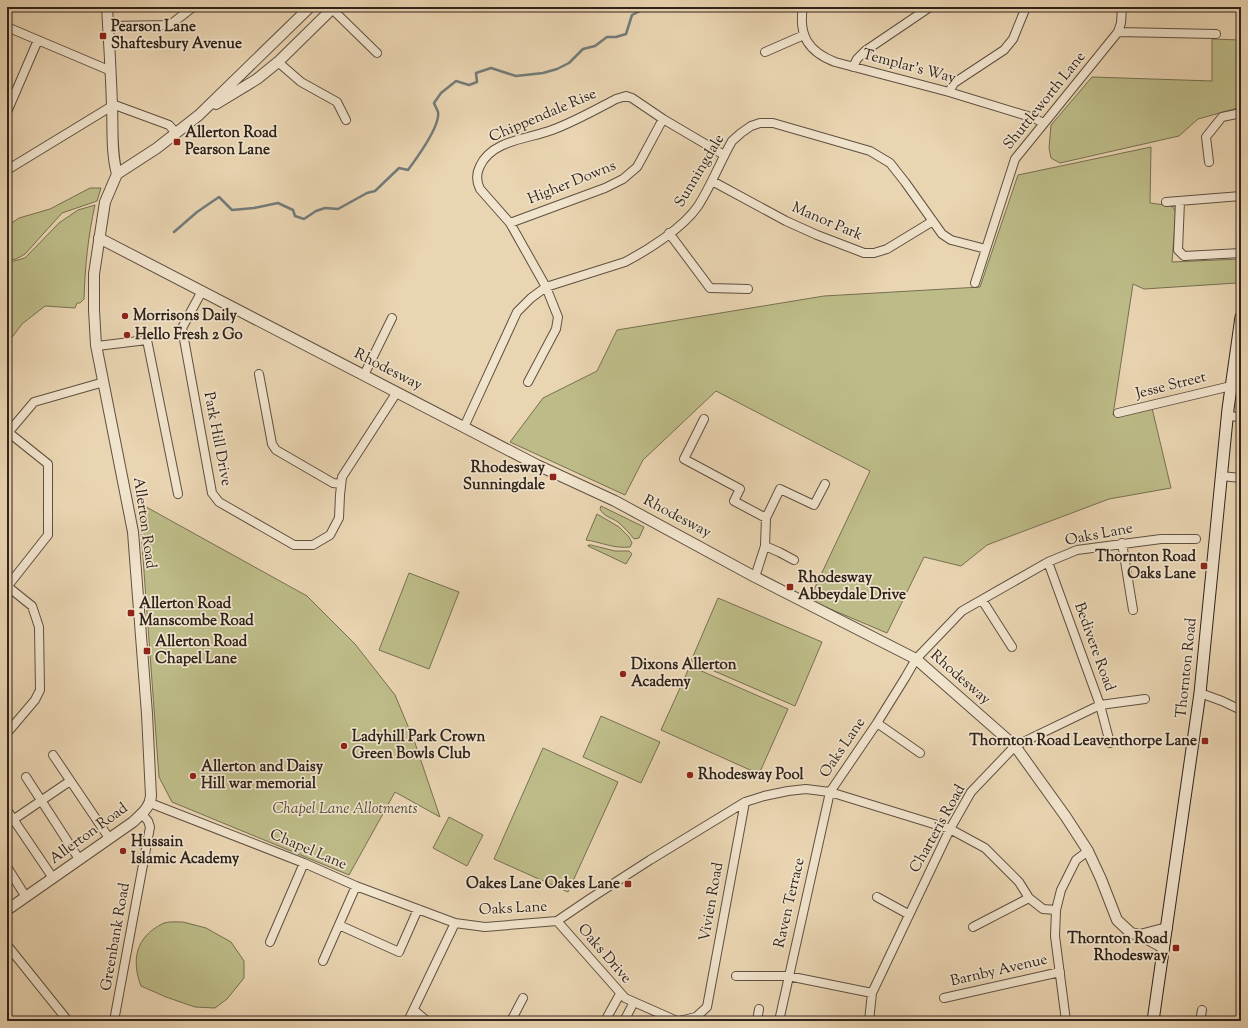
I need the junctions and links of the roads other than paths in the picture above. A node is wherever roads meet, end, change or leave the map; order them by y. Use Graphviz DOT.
graph roads {
  1 [pos="107,7"];
  2 [pos="193,7"];
  3 [pos="310,7"];
  4 [pos="803,7"];
  5 [pos="930,7"];
  6 [pos="1026,7"];
  7 [pos="1122,7"];
  8 [pos="333,8"];
  9 [pos="108,26"];
  10 [pos="7,27"];
  11 [pos="1118,32"];
  12 [pos="1216,34"];
  13 [pos="804,35"];
  14 [pos="38,40"];
  15 [pos="765,52"];
  16 [pos="377,53"];
  17 [pos="278,62"];
  18 [pos="854,67"];
  19 [pos="111,71"];
  20 [pos="950,92"];
  21 [pos="112,105"];
  22 [pos="7,112"];
  23 [pos="1241,113"];
  24 [pos="199,115"];
  25 [pos="663,119"];
  26 [pos="346,120"];
  27 [pos="1043,123"];
  28 [pos="176,133"];
  29 [pos="724,156"];
  30 [pos="1209,162"];
  31 [pos="7,170"];
  32 [pos="117,174"];
  33 [pos="712,182"];
  34 [pos="1241,196"];
  35 [pos="1180,201"];
  36 [pos="1166,202"];
  37 [pos="933,221"];
  38 [pos="510,223"];
  39 [pos="670,233"];
  40 [pos="99,238"];
  41 [pos="986,249"];
  42 [pos="1241,253"];
  43 [pos="975,283"];
  44 [pos="546,287"];
  45 [pos="748,289"];
  46 [pos="202,291"];
  47 [pos="1241,317"];
  48 [pos="392,318"];
  49 [pos="96,346"];
  50 [pos="259,374"];
  51 [pos="364,375"];
  52 [pos="104,382"];
  53 [pos="528,382"];
  54 [pos="1231,386"];
  55 [pos="397,392"];
  56 [pos="1118,413"];
  57 [pos="1228,416"];
  58 [pos="1241,417"];
  59 [pos="704,419"];
  60 [pos="464,427"];
  61 [pos="8,433"];
  62 [pos="1221,476"];
  63 [pos="1241,478"];
  64 [pos="341,484"];
  65 [pos="825,484"];
  66 [pos="178,494"];
  67 [pos="766,518"];
  68 [pos="1196,539"];
  69 [pos="1122,543"];
  70 [pos="765,546"];
  71 [pos="794,560"];
  72 [pos="1048,562"];
  73 [pos="755,576"];
  74 [pos="7,586"];
  75 [pos="982,600"];
  76 [pos="1133,610"];
  77 [pos="1012,647"];
  78 [pos="916,659"];
  79 [pos="1200,693"];
  80 [pos="1145,699"];
  81 [pos="1100,705"];
  82 [pos="1241,710"];
  83 [pos="877,723"];
  84 [pos="7,733"];
  85 [pos="1110,743"];
  86 [pos="1015,746"];
  87 [pos="920,753"];
  88 [pos="53,755"];
  89 [pos="26,777"];
  90 [pos="70,781"];
  91 [pos="830,792"];
  92 [pos="41,800"];
  93 [pos="745,802"];
  94 [pos="150,803"];
  95 [pos="7,810"];
  96 [pos="142,814"];
  97 [pos="10,822"];
  98 [pos="950,829"];
  99 [pos="108,838"];
  100 [pos="1088,851"];
  101 [pos="79,859"];
  102 [pos="304,863"];
  103 [pos="7,867"];
  104 [pos="53,878"];
  105 [pos="356,886"];
  106 [pos="26,896"];
  107 [pos="877,897"];
  108 [pos="1029,898"];
  109 [pos="7,910"];
  110 [pos="418,910"];
  111 [pos="1056,910"];
  112 [pos="908,914"];
  113 [pos="557,921"];
  114 [pos="455,923"];
  115 [pos="339,925"];
  116 [pos="973,927"];
  117 [pos="1167,928"];
  118 [pos="1140,935"];
  119 [pos="270,942"];
  120 [pos="7,945"];
  121 [pos="1164,948"];
  122 [pos="323,961"];
  123 [pos="1060,972"];
  124 [pos="736,976"];
  125 [pos="788,976"];
  126 [pos="872,993"];
  127 [pos="620,994"];
  128 [pos="523,998"];
  129 [pos="944,998"];
  130 [pos="634,1002"];
  131 [pos="707,1008"];
  132 [pos="759,1009"];
  133 [pos="414,1010"];
  134 [pos="1202,1010"];
  135 [pos="68,1021"];
  136 [pos="114,1021"];
  137 [pos="408,1021"];
  138 [pos="428,1021"];
  139 [pos="511,1021"];
  140 [pos="605,1021"];
  141 [pos="624,1021"];
  142 [pos="678,1021"];
  143 [pos="757,1021"];
  144 [pos="779,1021"];
  145 [pos="869,1021"];
  146 [pos="1066,1021"];
  147 [pos="1153,1021"];
  148 [pos="1200,1021"];
  1 -- 9 [label="street"];
  2 -- 9 [label="street"];
  3 -- 24 [label="street"];
  4 -- 13 [label="street, Templar's Way"];
  5 -- 18 [label="street"];
  6 -- 20 [label="street"];
  7 -- 11 [label="street, Shuttleworth Lane"];
  8 -- 16 [label="street"];
  8 -- 17 [label="street"];
  9 -- 19 [label="street"];
  10 -- 14 [label="street"];
  11 -- 12 [label="street"];
  11 -- 27 [label="street, Shuttleworth Lane"];
  13 -- 15 [label="street"];
  13 -- 18 [label="street, Templar's Way"];
  14 -- 19 [label="street"];
  14 -- 22 [label="street"];
  17 -- 24 [label="street"];
  17 -- 26 [label="street"];
  18 -- 20 [label="street, Templar's Way"];
  19 -- 21 [label="street"];
  20 -- 27 [label="street, Templar's Way"];
  21 -- 28 [label="street"];
  21 -- 31 [label="street"];
  21 -- 32 [label="street"];
  23 -- 30 [label="street"];
  24 -- 28 [label="street"];
  25 -- 29 [label="street, Chippendale Rise"];
  25 -- 38 [label="street, Higher Downs"];
  25 -- 38 [label="street, Chippendale Rise"];
  27 -- 41 [label="street, Shuttleworth Lane"];
  28 -- 32 [label="street"];
  29 -- 33 [label="street, Sunningdale"];
  29 -- 37 [label="street, Sunningdale"];
  32 -- 40 [label="street, Allerton Road"];
  33 -- 37 [label="street, Manor Park"];
  33 -- 39 [label="street, Sunningdale"];
  34 -- 35 [label="street"];
  35 -- 36 [label="street"];
  35 -- 42 [label="street"];
  37 -- 41 [label="street, Sunningdale"];
  38 -- 44 [label="street, Chippendale Rise"];
  39 -- 44 [label="street, Sunningdale"];
  39 -- 45 [label="street"];
  40 -- 46 [label="street, Rhodesway"];
  40 -- 49 [label="street, Allerton Road"];
  41 -- 43 [label="street, Shuttleworth Lane"];
  44 -- 53 [label="street, Chippendale Rise"];
  44 -- 60 [label="street, Sunningdale"];
  46 -- 51 [label="street, Rhodesway"];
  46 -- 64 [label="street, Park Hill Drive"];
  47 -- 54 [label="main road, Thornton Road"];
  48 -- 51 [label="street"];
  49 -- 52 [label="street, Allerton Road"];
  49 -- 66 [label="street"];
  50 -- 64 [label="street"];
  51 -- 55 [label="street, Rhodesway"];
  52 -- 61 [label="street"];
  52 -- 94 [label="street, Allerton Road"];
  54 -- 56 [label="street, Jesse Street"];
  54 -- 57 [label="main road, Thornton Road"];
  55 -- 60 [label="street, Rhodesway"];
  55 -- 64 [label="street, Park Hill Drive"];
  57 -- 58 [label="street"];
  57 -- 62 [label="main road, Thornton Road"];
  59 -- 67 [label="street"];
  60 -- 73 [label="street, Rhodesway"];
  61 -- 74 [label="street"];
  62 -- 63 [label="street"];
  62 -- 79 [label="main road, Thornton Road"];
  65 -- 67 [label="street"];
  67 -- 70 [label="street"];
  68 -- 69 [label="street, Oaks Lane"];
  69 -- 72 [label="street, Oaks Lane"];
  69 -- 76 [label="street"];
  70 -- 71 [label="street"];
  70 -- 73 [label="street"];
  72 -- 75 [label="street, Oaks Lane"];
  72 -- 81 [label="street, Bedivere Road"];
  73 -- 78 [label="street, Rhodesway"];
  74 -- 84 [label="street"];
  75 -- 77 [label="street"];
  75 -- 78 [label="street, Oaks Lane"];
  78 -- 83 [label="street, Oaks Lane"];
  78 -- 86 [label="street, Rhodesway"];
  79 -- 82 [label="street"];
  79 -- 117 [label="main road, Thornton Road"];
  80 -- 81 [label="street, Charteris Road"];
  81 -- 85 [label="street, Bedivere Road"];
  81 -- 86 [label="street, Charteris Road"];
  83 -- 87 [label="street"];
  83 -- 91 [label="street, Oaks Lane"];
  86 -- 98 [label="street, Charteris Road"];
  86 -- 100 [label="street, Rhodesway"];
  88 -- 90 [label="street"];
  89 -- 92 [label="street"];
  90 -- 92 [label="street"];
  90 -- 99 [label="street"];
  91 -- 93 [label="street, Oaks Lane"];
  91 -- 98 [label="street"];
  91 -- 125 [label="street, Raven Terrace"];
  92 -- 97 [label="street"];
  92 -- 101 [label="street"];
  93 -- 113 [label="street, Oaks Lane"];
  93 -- 131 [label="street, Vivien Road"];
  94 -- 96 [label="street, Allerton Road"];
  94 -- 102 [label="street, Chapel Lane"];
  95 -- 97 [label="street"];
  96 -- 99 [label="street, Allerton Road"];
  96 -- 136 [label="street, Greenbank Road"];
  97 -- 104 [label="street"];
  98 -- 108 [label="street"];
  98 -- 112 [label="street, Charteris Road"];
  99 -- 101 [label="street, Allerton Road"];
  100 -- 111 [label="street"];
  100 -- 118 [label="street, Rhodesway"];
  101 -- 104 [label="street, Allerton Road"];
  102 -- 105 [label="street, Chapel Lane"];
  102 -- 119 [label="street"];
  103 -- 106 [label="street"];
  104 -- 106 [label="street, Allerton Road"];
  105 -- 110 [label="street, Chapel Lane"];
  105 -- 115 [label="street"];
  106 -- 109 [label="street, Allerton Road"];
  107 -- 112 [label="street"];
  108 -- 111 [label="street"];
  108 -- 116 [label="street"];
  110 -- 114 [label="street, Chapel Lane"];
  110 -- 115 [label="street"];
  111 -- 123 [label="street"];
  112 -- 126 [label="street, Charteris Road"];
  113 -- 114 [label="street, Oaks Lane"];
  113 -- 127 [label="street, Oaks Drive"];
  114 -- 133 [label="street"];
  115 -- 122 [label="street"];
  117 -- 118 [label="street"];
  117 -- 121 [label="main road, Thornton Road"];
  118 -- 121 [label="street, Rhodesway"];
  120 -- 135 [label="street"];
  121 -- 147 [label="main road, Thornton Road"];
  123 -- 129 [label="street, Barnby Avenue"];
  123 -- 146 [label="street"];
  124 -- 125 [label="street"];
  125 -- 126 [label="street"];
  125 -- 144 [label="street, Raven Terrace"];
  126 -- 145 [label="street, Charteris Road"];
  127 -- 130 [label="street, Oaks Drive"];
  127 -- 140 [label="street"];
  128 -- 139 [label="street"];
  130 -- 141 [label="street"];
  130 -- 142 [label="street, Oaks Drive"];
  131 -- 142 [label="street, Oaks Drive"];
  132 -- 143 [label="street"];
  133 -- 137 [label="street"];
  133 -- 138 [label="street"];
  134 -- 148 [label="street"];
}
